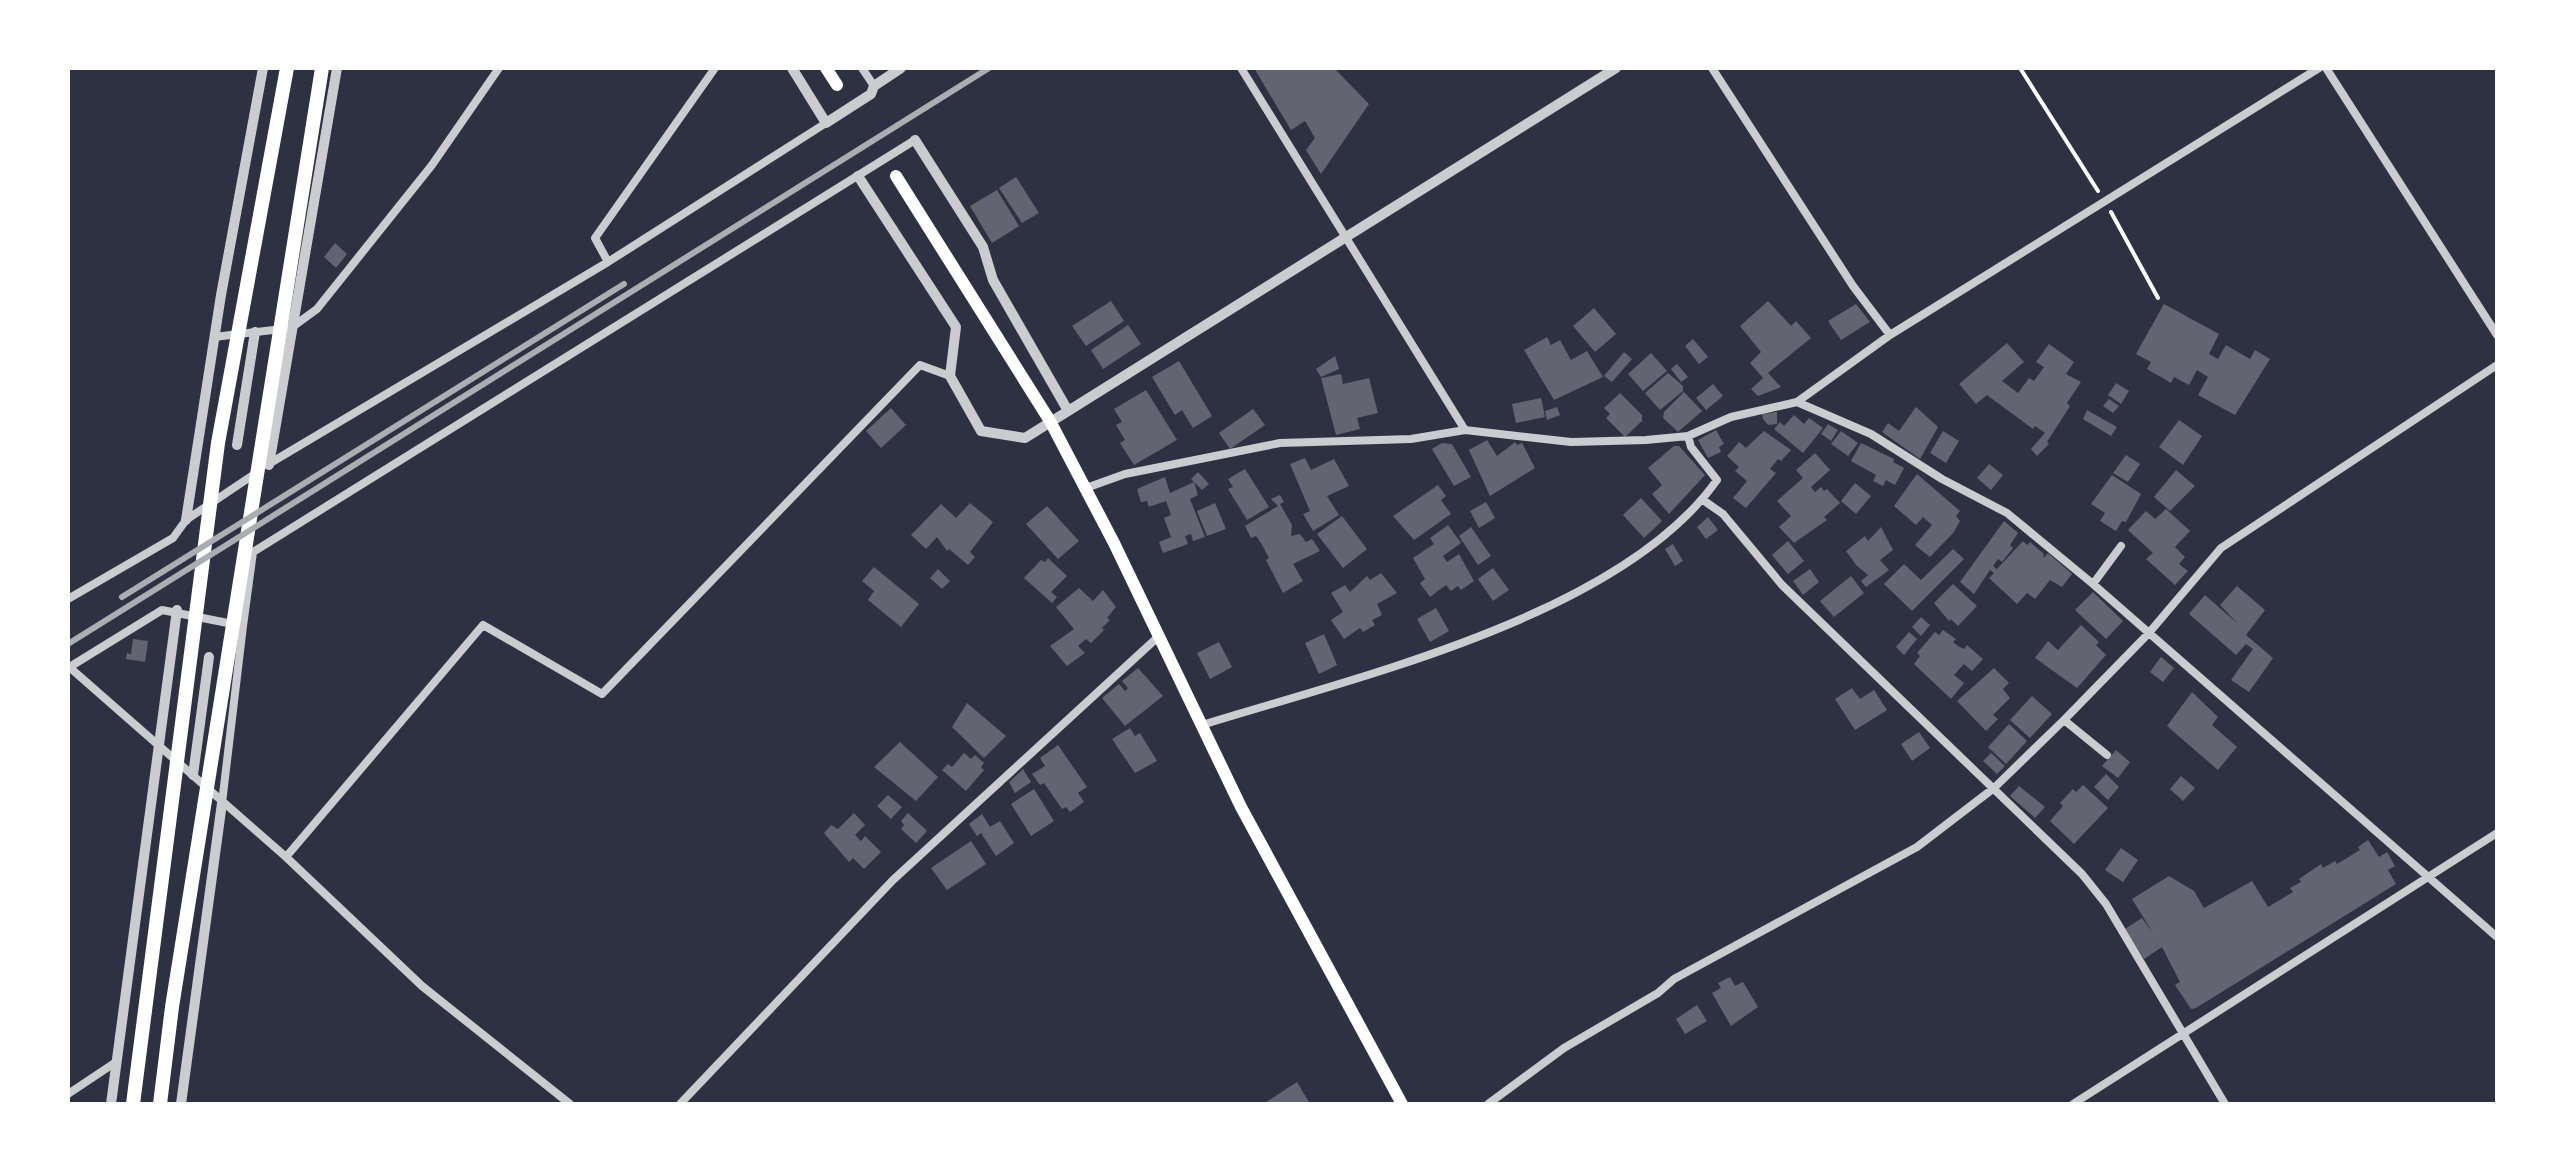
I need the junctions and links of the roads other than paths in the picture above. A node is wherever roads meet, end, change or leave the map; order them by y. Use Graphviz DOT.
graph roads {
  1 [pos="263,68"];
  2 [pos="287,68"];
  3 [pos="322,68"];
  4 [pos="337,68"];
  5 [pos="499,68"];
  6 [pos="715,68"];
  7 [pos="792,68"];
  8 [pos="826,68"];
  9 [pos="862,68"];
  10 [pos="901,68"];
  11 [pos="1241,68"];
  12 [pos="1616,68"];
  13 [pos="1712,68"];
  14 [pos="2319,68"];
  15 [pos="2326,68"];
  16 [pos="837,85"];
  17 [pos="874,86"];
  18 [pos="826,123"];
  19 [pos="915,140"];
  20 [pos="858,176"];
  21 [pos="896,176"];
  22 [pos="1343,239"];
  23 [pos="608,262"];
  24 [pos="291,328"];
  25 [pos="255,332"];
  26 [pos="1890,335"];
  27 [pos="2497,335"];
  28 [pos="214,337"];
  29 [pos="2497,365"];
  30 [pos="950,376"];
  31 [pos="1797,402"];
  32 [pos="1067,409"];
  33 [pos="1050,421"];
  34 [pos="1465,430"];
  35 [pos="1688,436"];
  36 [pos="237,445"];
  37 [pos="269,465"];
  38 [pos="1086,488"];
  39 [pos="1703,500"];
  40 [pos="186,520"];
  41 [pos="2121,546"];
  42 [pos="2093,584"];
  43 [pos="68,599"];
  44 [pos="177,610"];
  45 [pos="243,626"];
  46 [pos="2148,634"];
  47 [pos="1159,636"];
  48 [pos="209,657"];
  49 [pos="69,667"];
  50 [pos="2064,720"];
  51 [pos="1202,725"];
  52 [pos="160,744"];
  53 [pos="2107,755"];
  54 [pos="193,775"];
  55 [pos="1994,788"];
  56 [pos="222,803"];
  57 [pos="2497,833"];
  58 [pos="286,857"];
  59 [pos="2425,878"];
  60 [pos="2497,937"];
  61 [pos="2185,1034"];
  62 [pos="116,1062"];
  63 [pos="68,1094"];
  64 [pos="111,1104"];
  65 [pos="133,1104"];
  66 [pos="160,1104"];
  67 [pos="181,1104"];
  68 [pos="570,1104"];
  69 [pos="680,1104"];
  70 [pos="1402,1104"];
  71 [pos="1488,1104"];
  72 [pos="2073,1104"];
  73 [pos="2225,1104"];
  1 -- 28 [label="street"];
  2 -- 65 [label="highway"];
  3 -- 66 [label="highway"];
  4 -- 24 [label="street"];
  5 -- 24 [label="street"];
  6 -- 23 [label="street"];
  7 -- 18 [label="street"];
  8 -- 16 [label="main road"];
  9 -- 17 [label="street"];
  10 -- 17 [label="street"];
  11 -- 22 [label="street"];
  12 -- 22 [label="street"];
  13 -- 26 [label="street"];
  14 -- 26 [label="street"];
  15 -- 27 [label="street"];
  17 -- 18 [label="street"];
  18 -- 23 [label="street"];
  19 -- 20 [label="street"];
  19 -- 32 [label="street"];
  20 -- 30 [label="street"];
  20 -- 45 [label="street"];
  21 -- 33 [label="main road"];
  22 -- 32 [label="street"];
  22 -- 34 [label="street"];
  23 -- 37 [label="street"];
  24 -- 25 [label="street"];
  24 -- 37 [label="street"];
  25 -- 28 [label="street"];
  25 -- 36 [label="street"];
  26 -- 31 [label="street"];
  28 -- 40 [label="street"];
  29 -- 46 [label="street"];
  30 -- 33 [label="street"];
  30 -- 58 [label="street"];
  31 -- 35 [label="street"];
  31 -- 42 [label="street"];
  32 -- 33 [label="street"];
  33 -- 38 [label="main road"];
  34 -- 35 [label="street"];
  34 -- 38 [label="street"];
  35 -- 39 [label="street"];
  37 -- 40 [label="street"];
  38 -- 47 [label="main road"];
  39 -- 51 [label="street"];
  39 -- 55 [label="street"];
  40 -- 43 [label="street"];
  41 -- 42 [label="street"];
  42 -- 46 [label="street"];
  44 -- 45 [label="street"];
  44 -- 49 [label="street"];
  44 -- 52 [label="street"];
  45 -- 56 [label="street"];
  46 -- 50 [label="street"];
  46 -- 59 [label="street"];
  47 -- 51 [label="main road"];
  47 -- 69 [label="street"];
  48 -- 54 [label="street"];
  49 -- 52 [label="street"];
  50 -- 53 [label="street"];
  50 -- 55 [label="street"];
  51 -- 70 [label="main road"];
  52 -- 54 [label="street"];
  52 -- 62 [label="street"];
  54 -- 56 [label="street"];
  55 -- 61 [label="street"];
  55 -- 71 [label="street"];
  56 -- 58 [label="street"];
  56 -- 67 [label="street"];
  57 -- 59 [label="street"];
  58 -- 68 [label="street"];
  59 -- 60 [label="street"];
  59 -- 61 [label="street"];
  61 -- 72 [label="street"];
  61 -- 73 [label="street"];
  62 -- 63 [label="street"];
  62 -- 64 [label="street"];
}
